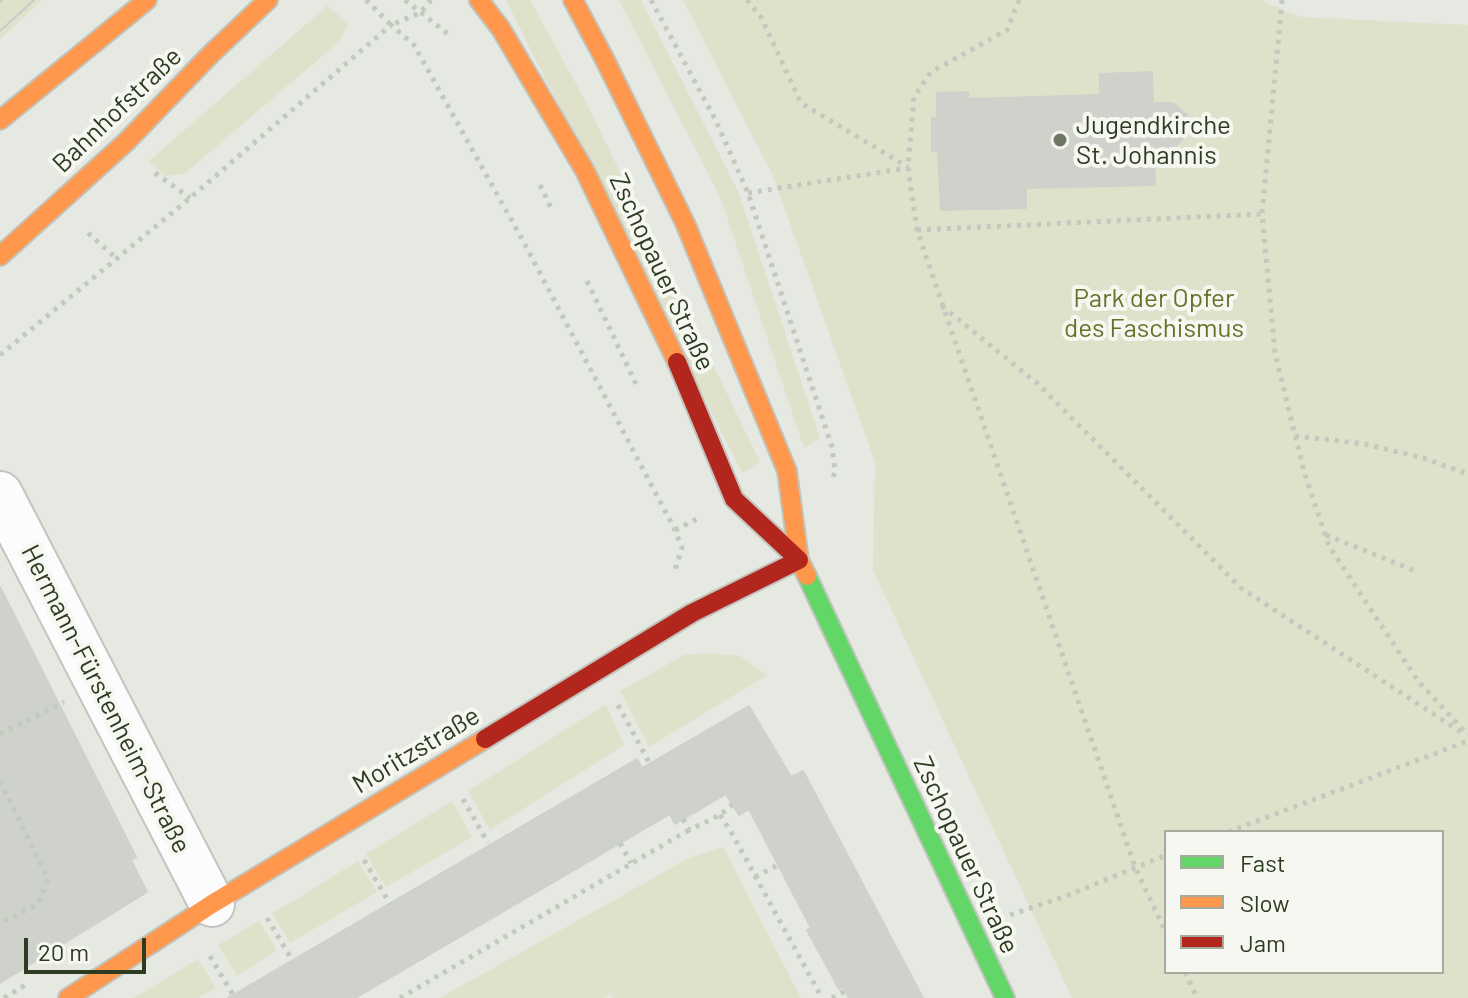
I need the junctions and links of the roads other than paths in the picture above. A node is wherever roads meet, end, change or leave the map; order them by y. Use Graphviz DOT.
graph roads {
  1 [pos="147,0"];
  2 [pos="268,0"];
  3 [pos="479,0"];
  4 [pos="573,0"];
  5 [pos="0,120"];
  6 [pos="0,256"];
  7 [pos="0,494"];
  8 [pos="799,560"];
  9 [pos="212,904"];
  10 [pos="68,998"];
  11 [pos="1005,998"];
  1 -- 5 [label="main road"];
  2 -- 6 [label="main road, Bahnhofstraße"];
  3 -- 8 [label="main road, Zschopauer Straße"];
  4 -- 8 [label="main road, Zschopauer Straße"];
  7 -- 9 [label="street, Hermann-Fürstenheim-Straße"];
  8 -- 9 [label="main road, Moritzstraße"];
  8 -- 11 [label="main road, Zschopauer Straße"];
  9 -- 10 [label="main road, Moritzstraße"];
}
